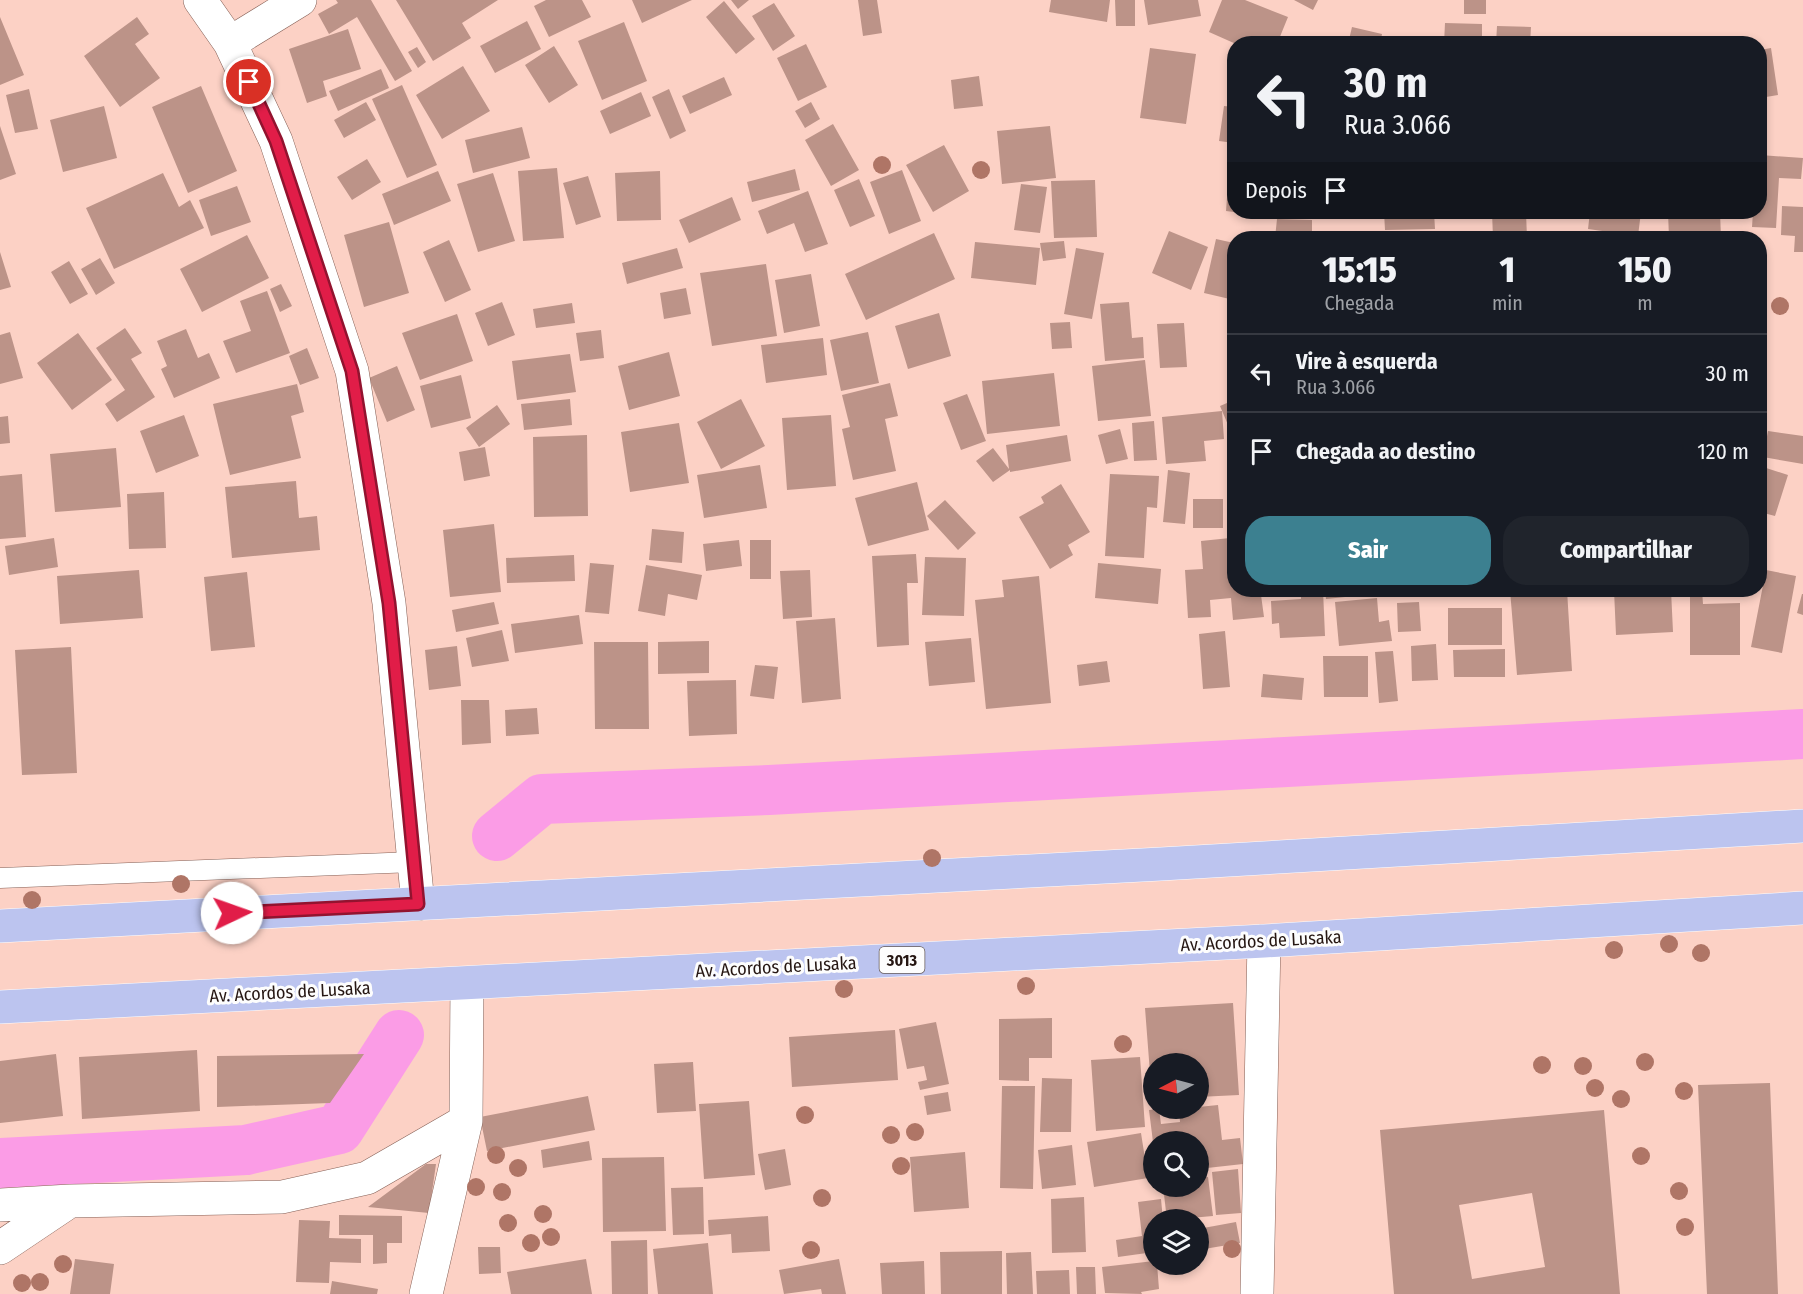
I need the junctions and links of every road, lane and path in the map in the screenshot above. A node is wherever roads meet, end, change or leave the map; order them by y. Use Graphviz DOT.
graph roads {
  1 [pos="201,0"];
  2 [pos="300,0"];
  3 [pos="230,43"];
  4 [pos="1803,826"];
  5 [pos="414,862"];
  6 [pos="0,878"];
  7 [pos="418,904"];
  8 [pos="1803,908"];
  9 [pos="0,926"];
  10 [pos="1264,941"];
  11 [pos="467,983"];
  12 [pos="0,1008"];
  13 [pos="466,1121"];
  14 [pos="70,1201"];
  15 [pos="0,1205"];
  16 [pos="0,1248"];
  17 [pos="426,1294"];
  18 [pos="1257,1294"];
  1 -- 3 [label="street"];
  2 -- 3 [label="street"];
  3 -- 5 [label="street"];
  4 -- 7 [label="main road"];
  5 -- 6 [label="lane"];
  5 -- 7 [label="street"];
  7 -- 9 [label="main road"];
  8 -- 10 [label="main road, Av. Acordos de Lusaka / 3013"];
  10 -- 11 [label="main road, Av. Acordos de Lusaka / 3013"];
  10 -- 18 [label="street"];
  11 -- 12 [label="main road, Av. Acordos de Lusaka / 3013"];
  11 -- 13 [label="street"];
  13 -- 14 [label="street"];
  13 -- 17 [label="street"];
  14 -- 15 [label="street"];
  14 -- 16 [label="street"];
}
